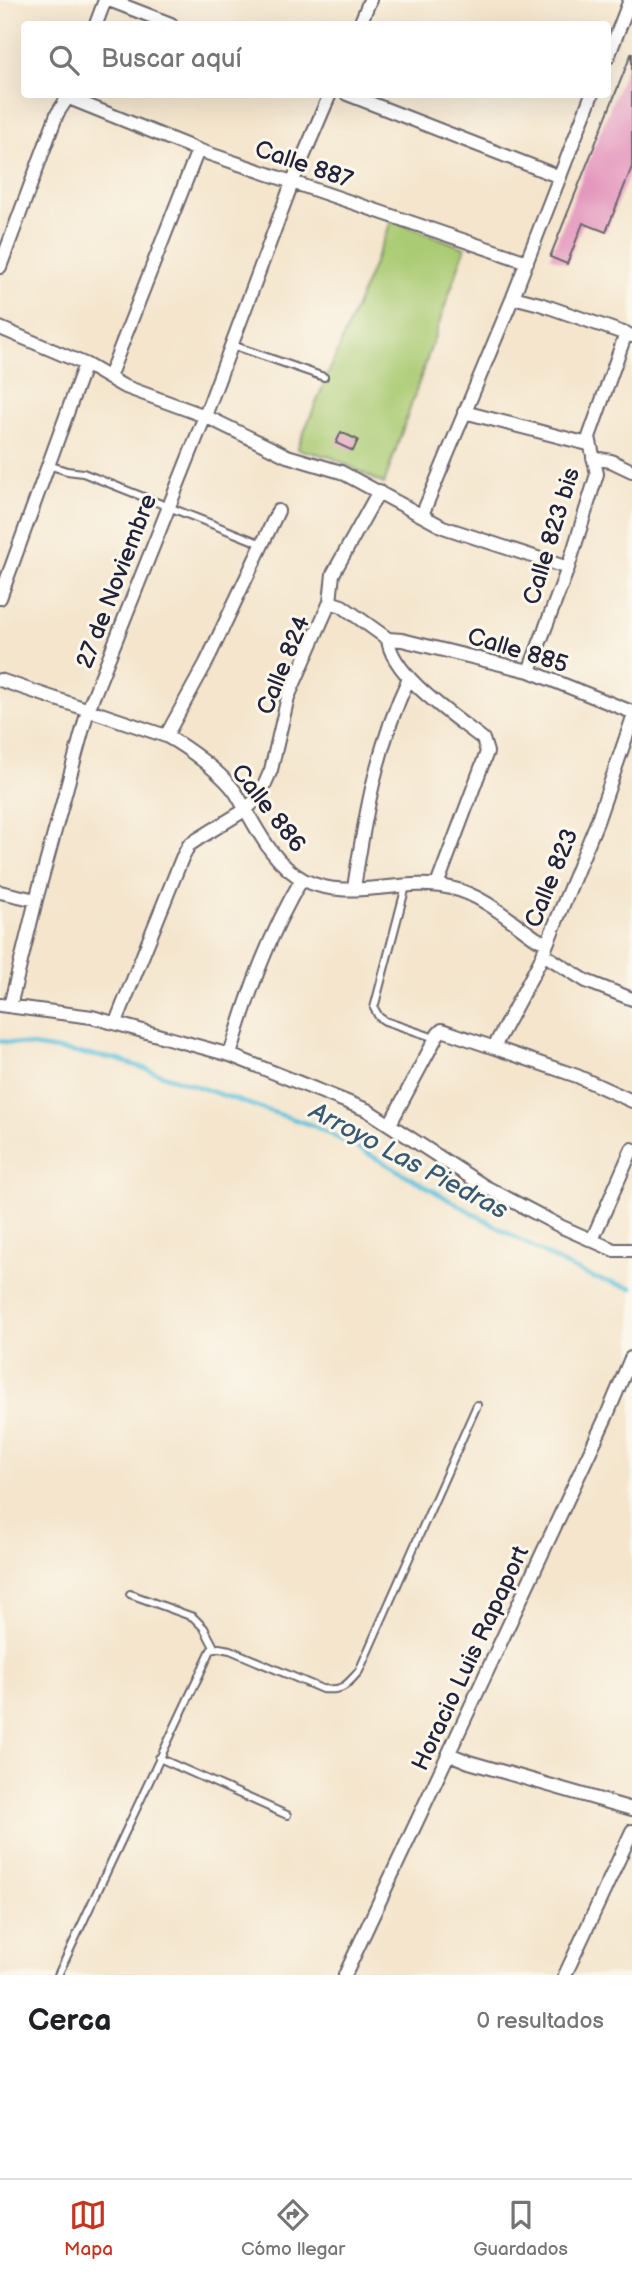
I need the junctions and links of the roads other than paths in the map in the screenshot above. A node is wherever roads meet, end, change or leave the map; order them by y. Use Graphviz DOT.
graph roads {
  1 [pos="107,0"];
  2 [pos="370,0"];
  3 [pos="630,0"];
  4 [pos="97,21"];
  5 [pos="163,21"];
  6 [pos="361,21"];
  7 [pos="611,47"];
  8 [pos="69,98"];
  9 [pos="75,98"];
  10 [pos="328,98"];
  11 [pos="356,98"];
  12 [pos="590,98"];
  13 [pos="198,150"];
  14 [pos="560,177"];
  15 [pos="292,183"];
  16 [pos="527,262"];
  17 [pos="0,267"];
  18 [pos="513,297"];
  19 [pos="0,328"];
  20 [pos="629,335"];
  21 [pos="232,345"];
  22 [pos="85,364"];
  23 [pos="109,377"];
  24 [pos="324,377"];
  25 [pos="464,412"];
  26 [pos="205,416"];
  27 [pos="588,444"];
  28 [pos="593,458"];
  29 [pos="48,466"];
  30 [pos="632,471"];
  31 [pos="379,491"];
  32 [pos="167,507"];
  33 [pos="278,511"];
  34 [pos="422,515"];
  35 [pos="262,544"];
  36 [pos="568,568"];
  37 [pos="0,598"];
  38 [pos="330,602"];
  39 [pos="388,639"];
  40 [pos="529,671"];
  41 [pos="409,678"];
  42 [pos="0,680"];
  43 [pos="88,710"];
  44 [pos="632,712"];
  45 [pos="632,720"];
  46 [pos="166,736"];
  47 [pos="245,810"];
  48 [pos="302,879"];
  49 [pos="437,885"];
  50 [pos="406,886"];
  51 [pos="354,888"];
  52 [pos="0,892"];
  53 [pos="36,900"];
  54 [pos="545,948"];
  55 [pos="632,999"];
  56 [pos="5,1006"];
  57 [pos="116,1022"];
  58 [pos="435,1038"];
  59 [pos="494,1047"];
  60 [pos="230,1055"];
  61 [pos="632,1101"];
  62 [pos="390,1124"];
  63 [pos="632,1149"];
  64 [pos="592,1240"];
  65 [pos="632,1250"];
  66 [pos="631,1358"];
  67 [pos="477,1405"];
  68 [pos="130,1594"];
  69 [pos="215,1649"];
  70 [pos="449,1754"];
  71 [pos="159,1758"];
  72 [pos="632,1809"];
  73 [pos="287,1815"];
  74 [pos="632,1831"];
  75 [pos="58,1975"];
  76 [pos="345,1975"];
  77 [pos="565,1975"];
  1 -- 4 [label="street"];
  1 -- 5 [label="street"];
  2 -- 6 [label="street"];
  3 -- 7 [label="street"];
  8 -- 17 [label="street"];
  9 -- 13 [label="street, Calle 887"];
  10 -- 15 [label="street, 27 de Noviembre"];
  11 -- 14 [label="street"];
  12 -- 14 [label="street"];
  13 -- 15 [label="street, Calle 887"];
  13 -- 23 [label="street"];
  14 -- 16 [label="street"];
  15 -- 16 [label="street, Calle 887"];
  15 -- 21 [label="street, 27 de Noviembre"];
  16 -- 18 [label="street"];
  18 -- 20 [label="street"];
  18 -- 25 [label="street"];
  19 -- 22 [label="street"];
  20 -- 27 [label="street, Calle 823 bis"];
  21 -- 24 [label="lane"];
  21 -- 26 [label="street, 27 de Noviembre"];
  22 -- 23 [label="street"];
  22 -- 29 [label="street"];
  23 -- 26 [label="street"];
  25 -- 27 [label="street"];
  25 -- 34 [label="street"];
  26 -- 31 [label="street"];
  26 -- 32 [label="street, 27 de Noviembre"];
  27 -- 28 [label="street, Calle 823 bis"];
  28 -- 30 [label="street"];
  28 -- 36 [label="street, Calle 823 bis"];
  29 -- 32 [label="lane"];
  29 -- 37 [label="street"];
  31 -- 34 [label="street"];
  31 -- 38 [label="street, Calle 824"];
  32 -- 35 [label="lane"];
  32 -- 43 [label="street, 27 de Noviembre"];
  33 -- 35 [label="street"];
  34 -- 36 [label="street"];
  35 -- 46 [label="street"];
  36 -- 40 [label="street, Calle 823 bis"];
  38 -- 39 [label="street"];
  38 -- 47 [label="street, Calle 824"];
  39 -- 40 [label="street, Calle 885"];
  39 -- 41 [label="street"];
  40 -- 44 [label="street, Calle 885"];
  41 -- 49 [label="street"];
  41 -- 51 [label="street"];
  42 -- 43 [label="street, Calle 886"];
  43 -- 46 [label="street, Calle 886"];
  43 -- 53 [label="street, 27 de Noviembre"];
  45 -- 54 [label="street, Calle 823"];
  46 -- 47 [label="street, Calle 886"];
  47 -- 48 [label="street, Calle 886"];
  47 -- 57 [label="street, Calle 824"];
  48 -- 51 [label="street, Calle 886"];
  48 -- 60 [label="street"];
  49 -- 50 [label="street, Calle 886"];
  49 -- 54 [label="street, Calle 886"];
  50 -- 51 [label="street, Calle 886"];
  50 -- 58 [label="lane"];
  52 -- 53 [label="street"];
  53 -- 56 [label="street, 27 de Noviembre"];
  54 -- 55 [label="street, Calle 886"];
  54 -- 59 [label="street, Calle 823"];
  56 -- 57 [label="street"];
  57 -- 60 [label="street"];
  58 -- 59 [label="street"];
  58 -- 62 [label="street"];
  59 -- 61 [label="street"];
  60 -- 62 [label="street"];
  62 -- 64 [label="street"];
  63 -- 64 [label="street"];
  64 -- 65 [label="street"];
  66 -- 70 [label="street, Horacio Luis Rapaport"];
  67 -- 69 [label="lane"];
  68 -- 69 [label="lane"];
  69 -- 71 [label="lane"];
  70 -- 72 [label="street"];
  70 -- 76 [label="street, Horacio Luis Rapaport"];
  71 -- 73 [label="lane"];
  71 -- 75 [label="lane"];
  74 -- 77 [label="street"];
}
